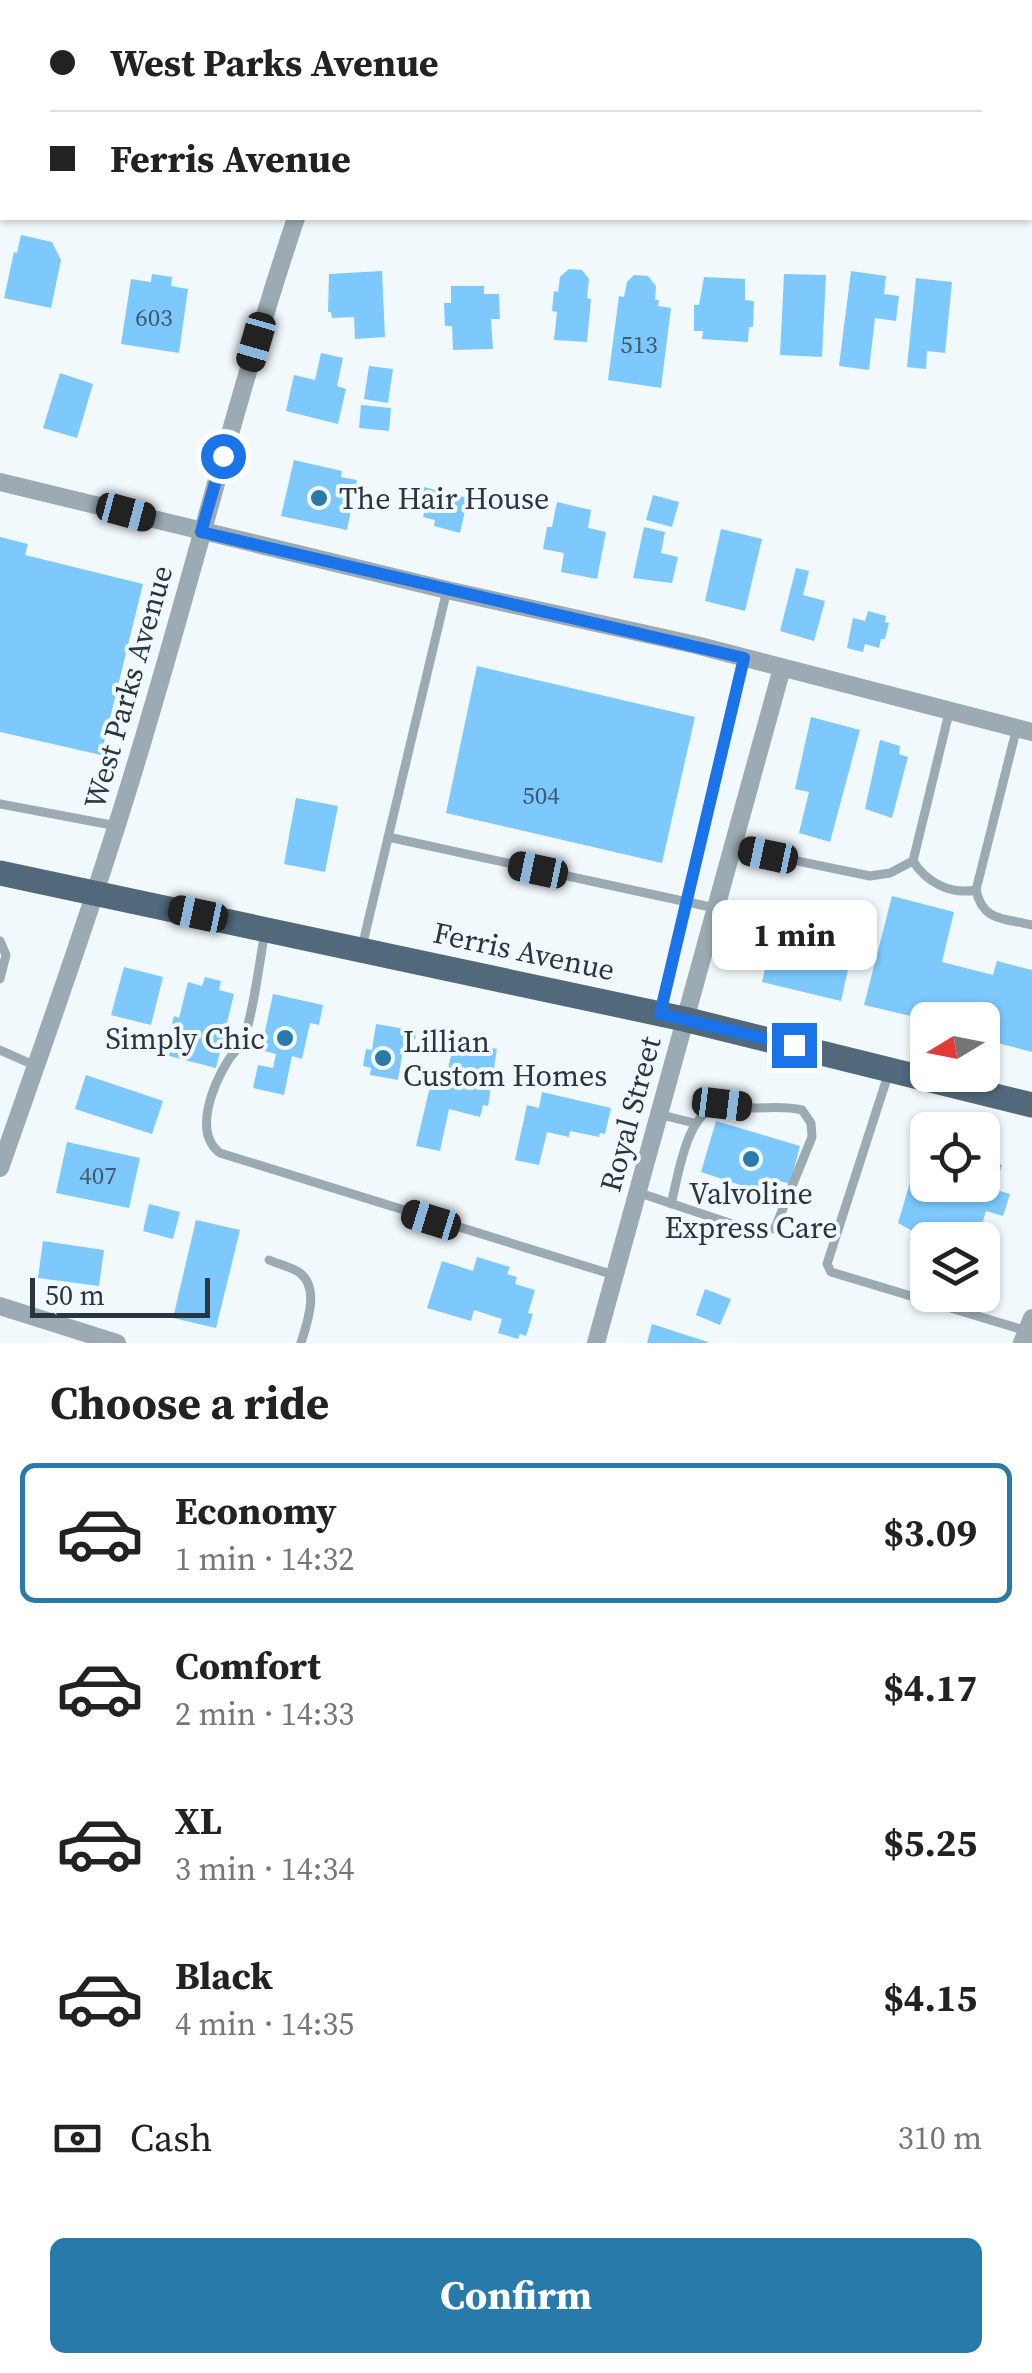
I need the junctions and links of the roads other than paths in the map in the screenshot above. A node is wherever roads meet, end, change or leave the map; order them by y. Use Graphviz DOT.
graph roads {
  1 [pos="295,220"];
  2 [pos="0,482"];
  3 [pos="201,532"];
  4 [pos="446,590"];
  5 [pos="744,658"];
  6 [pos="782,668"];
  7 [pos="950,709"];
  8 [pos="1025,729"];
  9 [pos="0,804"];
  10 [pos="117,826"];
  11 [pos="388,837"];
  12 [pos="734,848"];
  13 [pos="912,861"];
  14 [pos="0,873"];
  15 [pos="976,890"];
  16 [pos="97,892"];
  17 [pos="687,902"];
  18 [pos="716,908"];
  19 [pos="1032,925"];
  20 [pos="266,928"];
  21 [pos="0,941"];
  22 [pos="362,949"];
  23 [pos="0,979"];
  24 [pos="672,1016"];
  25 [pos="0,1050"];
  26 [pos="36,1066"];
  27 [pos="890,1070"];
  28 [pos="1032,1105"];
  29 [pos="658,1114"];
  30 [pos="694,1122"];
  31 [pos="0,1168"];
  32 [pos="637,1192"];
  33 [pos="671,1204"];
  34 [pos="270,1260"];
  35 [pos="614,1275"];
  36 [pos="0,1306"];
  37 [pos="1027,1330"];
  38 [pos="117,1343"];
  39 [pos="302,1343"];
  40 [pos="596,1343"];
  1 -- 3 [label="street, West Parks Avenue"];
  2 -- 3 [label="street"];
  3 -- 4 [label="street"];
  3 -- 10 [label="street, West Parks Avenue"];
  4 -- 5 [label="street"];
  4 -- 11 [label="lane"];
  5 -- 6 [label="street"];
  5 -- 17 [label="lane"];
  6 -- 7 [label="street"];
  6 -- 12 [label="street, Royal Street"];
  7 -- 8 [label="street"];
  7 -- 13 [label="lane"];
  8 -- 15 [label="lane"];
  9 -- 10 [label="lane"];
  10 -- 16 [label="street, West Parks Avenue"];
  11 -- 17 [label="lane"];
  11 -- 22 [label="lane"];
  12 -- 13 [label="lane"];
  12 -- 18 [label="street, Royal Street"];
  13 -- 15 [label="lane"];
  14 -- 16 [label="main road, Ferris Avenue"];
  15 -- 19 [label="lane"];
  16 -- 20 [label="main road, Ferris Avenue"];
  16 -- 26 [label="street, West Parks Avenue"];
  17 -- 18 [label="lane"];
  17 -- 24 [label="lane"];
  18 -- 24 [label="street, Royal Street"];
  20 -- 22 [label="main road, Ferris Avenue"];
  20 -- 35 [label="lane"];
  21 -- 23 [label="lane"];
  22 -- 24 [label="main road, Ferris Avenue"];
  24 -- 27 [label="main road, Ferris Avenue"];
  24 -- 29 [label="street, Royal Street"];
  25 -- 26 [label="lane"];
  26 -- 31 [label="street, West Parks Avenue"];
  27 -- 28 [label="main road, Ferris Avenue"];
  27 -- 37 [label="lane"];
  29 -- 30 [label="lane"];
  29 -- 32 [label="street, Royal Street"];
  30 -- 33 [label="lane"];
  30 -- 33 [label="lane"];
  32 -- 33 [label="lane"];
  32 -- 35 [label="street, Royal Street"];
  34 -- 39 [label="lane"];
  35 -- 40 [label="street, Royal Street"];
  36 -- 38 [label="street"];
}
